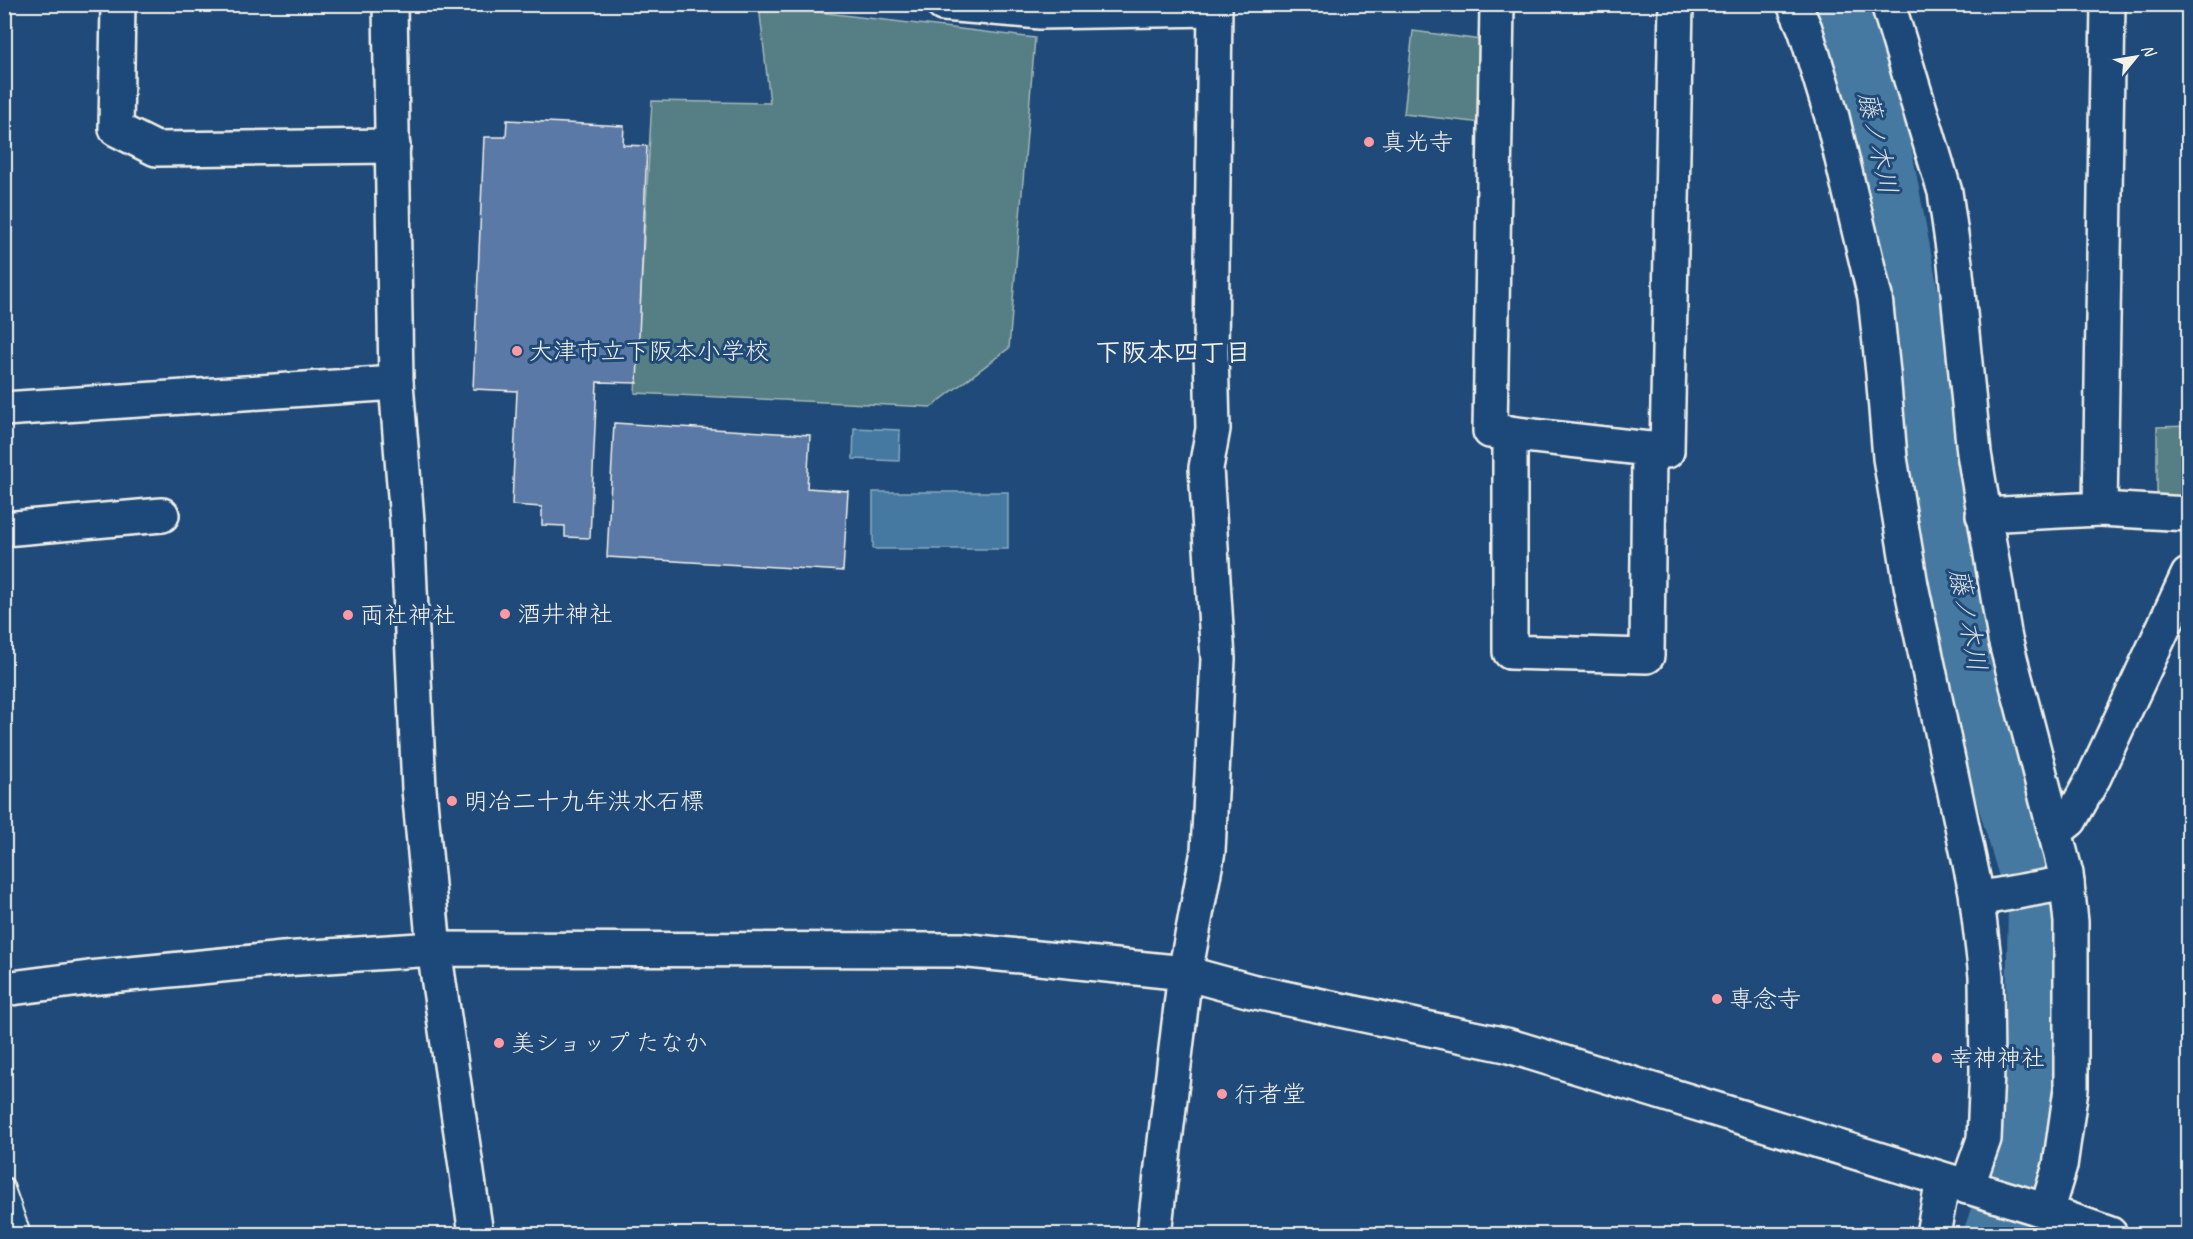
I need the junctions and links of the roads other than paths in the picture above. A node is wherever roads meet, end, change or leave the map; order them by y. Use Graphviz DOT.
graph roads {
  1 [pos="118,4"];
  2 [pos="390,4"];
  3 [pos="943,4"];
  4 [pos="1497,4"];
  5 [pos="1676,4"];
  6 [pos="1794,4"];
  7 [pos="1888,4"];
  8 [pos="2108,4"];
  9 [pos="1215,7"];
  10 [pos="393,146"];
  11 [pos="396,383"];
  12 [pos="4,409"];
  13 [pos="1510,433"];
  14 [pos="1649,449"];
  15 [pos="2100,509"];
  16 [pos="2188,514"];
  17 [pos="162,515"];
  18 [pos="1983,515"];
  19 [pos="4,529"];
  20 [pos="2188,575"];
  21 [pos="2056,831"];
  22 [pos="2067,884"];
  23 [pos="1977,899"];
  24 [pos="434,949"];
  25 [pos="1185,973"];
  26 [pos="4,989"];
  27 [pos="4,1186"];
  28 [pos="1963,1186"];
  29 [pos="2040,1210"];
  30 [pos="21,1234"];
  31 [pos="476,1234"];
  32 [pos="1154,1234"];
  33 [pos="1933,1234"];
  34 [pos="2110,1234"];
  1 -- 10 [label="street"];
  2 -- 10 [label="street"];
  3 -- 9 [label="street"];
  4 -- 13 [label="street"];
  5 -- 14 [label="street"];
  6 -- 23 [label="street"];
  7 -- 18 [label="street"];
  8 -- 15 [label="street"];
  9 -- 25 [label="street"];
  10 -- 11 [label="street"];
  11 -- 12 [label="street"];
  11 -- 24 [label="street"];
  13 -- 14 [label="street"];
  13 -- 14 [label="street"];
  15 -- 16 [label="street"];
  15 -- 18 [label="street"];
  17 -- 19 [label="street"];
  18 -- 21 [label="street"];
  20 -- 21 [label="street"];
  21 -- 22 [label="street"];
  22 -- 23 [label="street"];
  22 -- 29 [label="street"];
  23 -- 28 [label="street"];
  24 -- 25 [label="street"];
  24 -- 26 [label="street"];
  24 -- 31 [label="street"];
  25 -- 28 [label="street"];
  25 -- 32 [label="street"];
  27 -- 30 [label="lane"];
  28 -- 29 [label="street"];
  28 -- 33 [label="street"];
  29 -- 34 [label="street"];
}
